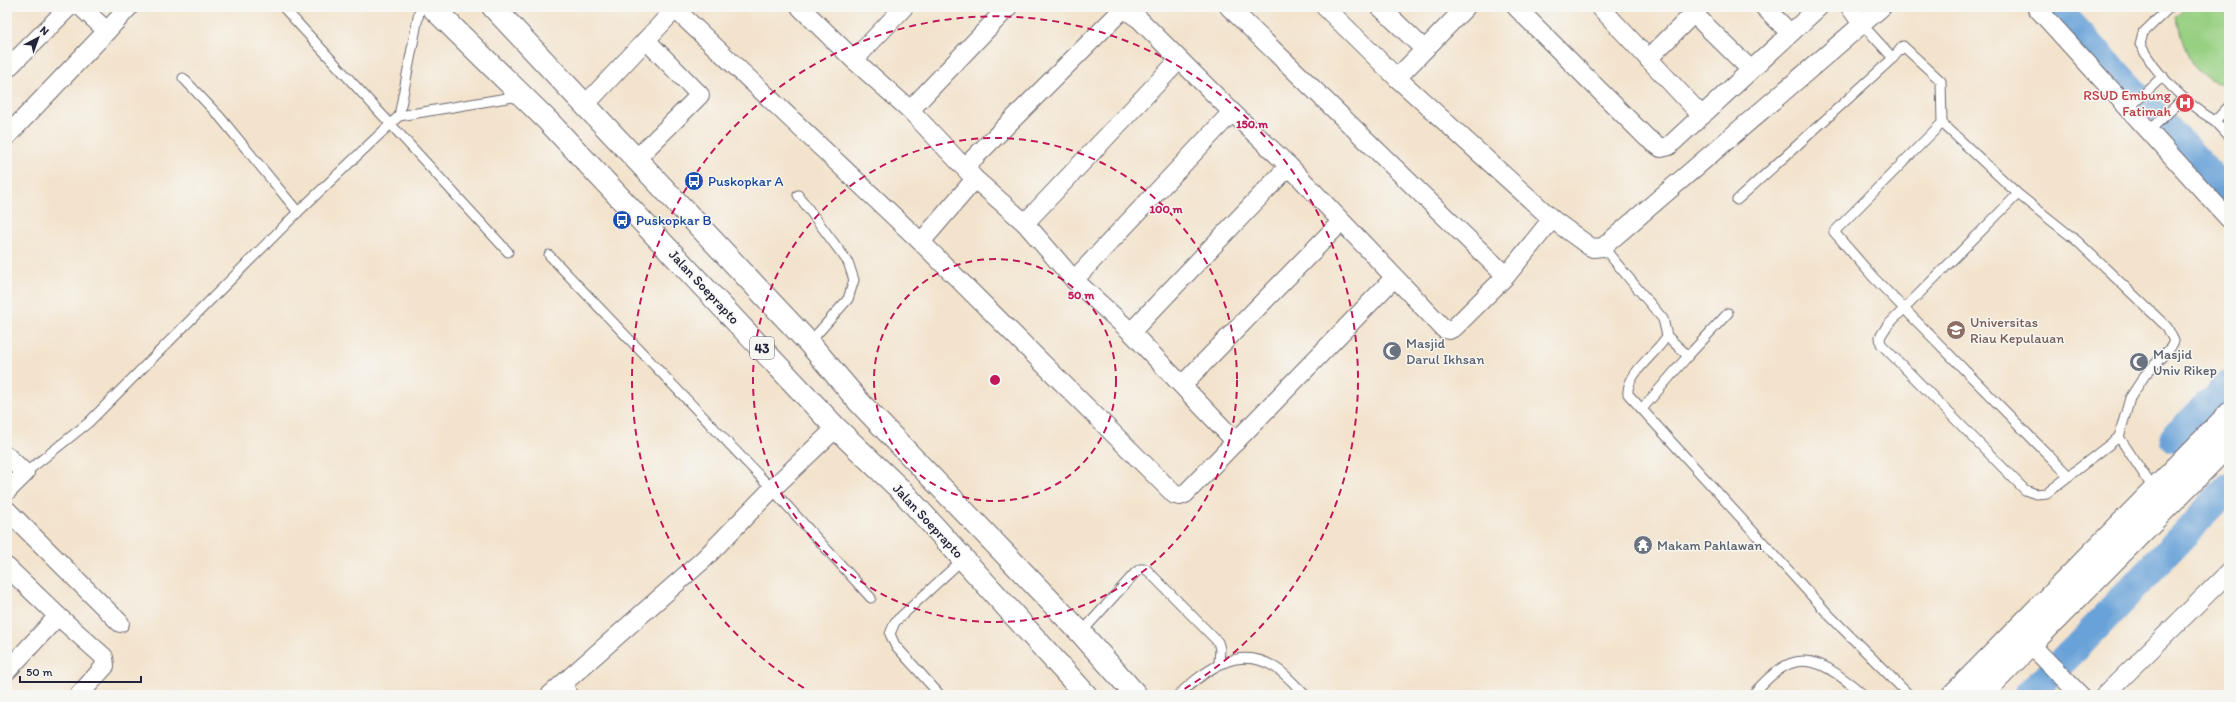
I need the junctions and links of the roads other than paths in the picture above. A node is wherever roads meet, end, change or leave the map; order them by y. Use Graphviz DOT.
graph roads {
  1 [pos="69,7"];
  2 [pos="82,7"];
  3 [pos="129,7"];
  4 [pos="283,7"];
  5 [pos="420,7"];
  6 [pos="432,7"];
  7 [pos="493,7"];
  8 [pos="800,7"];
  9 [pos="904,7"];
  10 [pos="1008,7"];
  11 [pos="1229,7"];
  12 [pos="1325,7"];
  13 [pos="1380,7"];
  14 [pos="1466,7"];
  15 [pos="1516,7"];
  16 [pos="1764,7"];
  17 [pos="1818,7"];
  18 [pos="1850,7"];
  19 [pos="1882,7"];
  20 [pos="2036,7"];
  21 [pos="2170,7"];
  22 [pos="675,8"];
  23 [pos="1122,8"];
  24 [pos="1696,10"];
  25 [pos="1610,11"];
  26 [pos="1145,13"];
  27 [pos="1862,24"];
  28 [pos="107,31"];
  29 [pos="1790,34"];
  30 [pos="646,40"];
  31 [pos="1424,48"];
  32 [pos="1893,58"];
  33 [pos="1648,59"];
  34 [pos="854,60"];
  35 [pos="1179,60"];
  36 [pos="7,69"];
  37 [pos="1750,70"];
  38 [pos="183,78"];
  39 [pos="1397,78"];
  40 [pos="2160,79"];
  41 [pos="521,95"];
  42 [pos="2181,100"];
  43 [pos="585,105"];
  44 [pos="2132,106"];
  45 [pos="2229,106"];
  46 [pos="910,110"];
  47 [pos="1232,112"];
  48 [pos="399,116"];
  49 [pos="1702,116"];
  50 [pos="2215,121"];
  51 [pos="1942,123"];
  52 [pos="390,124"];
  53 [pos="2153,127"];
  54 [pos="7,136"];
  55 [pos="2229,136"];
  56 [pos="636,159"];
  57 [pos="1289,166"];
  58 [pos="970,173"];
  59 [pos="2018,194"];
  60 [pos="798,195"];
  61 [pos="1737,200"];
  62 [pos="298,212"];
  63 [pos="1552,219"];
  64 [pos="2229,219"];
  65 [pos="1341,222"];
  66 [pos="1025,223"];
  67 [pos="920,242"];
  68 [pos="1603,247"];
  69 [pos="508,252"];
  70 [pos="549,255"];
  71 [pos="1506,276"];
  72 [pos="1394,278"];
  73 [pos="1074,280"];
  74 [pos="1905,308"];
  75 [pos="1728,314"];
  76 [pos="1131,332"];
  77 [pos="1667,336"];
  78 [pos="809,343"];
  79 [pos="1688,356"];
  80 [pos="1182,385"];
  81 [pos="1642,409"];
  82 [pos="2229,414"];
  83 [pos="836,428"];
  84 [pos="2119,437"];
  85 [pos="1236,442"];
  86 [pos="2229,444"];
  87 [pos="7,456"];
  88 [pos="923,469"];
  89 [pos="25,473"];
  90 [pos="2069,476"];
  91 [pos="772,489"];
  92 [pos="2153,489"];
  93 [pos="7,491"];
  94 [pos="902,491"];
  95 [pos="2168,505"];
  96 [pos="7,510"];
  97 [pos="963,559"];
  98 [pos="7,567"];
  99 [pos="2229,572"];
  100 [pos="871,598"];
  101 [pos="58,616"];
  102 [pos="120,623"];
  103 [pos="1081,633"];
  104 [pos="2031,645"];
  105 [pos="1219,663"];
  106 [pos="8,667"];
  107 [pos="569,689"];
  108 [pos="79,695"];
  109 [pos="550,695"];
  110 [pos="940,695"];
  111 [pos="1086,695"];
  112 [pos="1136,695"];
  113 [pos="1178,695"];
  114 [pos="1305,695"];
  115 [pos="1752,695"];
  116 [pos="1863,695"];
  117 [pos="1909,695"];
  118 [pos="1953,695"];
  119 [pos="1981,695"];
  120 [pos="2080,695"];
  121 [pos="2105,695"];
  1 -- 36 [label="street"];
  2 -- 28 [label="street"];
  3 -- 28 [label="street"];
  4 -- 52 [label="lane"];
  5 -- 48 [label="lane"];
  6 -- 41 [label="main road, Jalan Soeprapto / 43"];
  7 -- 43 [label="main road"];
  8 -- 34 [label="street"];
  9 -- 34 [label="street"];
  10 -- 46 [label="street"];
  11 -- 71 [label="street"];
  12 -- 39 [label="street"];
  13 -- 31 [label="street"];
  14 -- 31 [label="street"];
  15 -- 49 [label="street"];
  16 -- 29 [label="street"];
  17 -- 29 [label="street"];
  18 -- 27 [label="street"];
  19 -- 27 [label="street"];
  20 -- 44 [label="street"];
  21 -- 40 [label="lane"];
  22 -- 30 [label="street"];
  22 -- 67 [label="street"];
  23 -- 26 [label="street"];
  23 -- 58 [label="street"];
  24 -- 33 [label="street"];
  24 -- 37 [label="street"];
  25 -- 33 [label="street"];
  26 -- 35 [label="street"];
  27 -- 32 [label="lane"];
  27 -- 68 [label="street"];
  28 -- 54 [label="street"];
  29 -- 37 [label="street"];
  30 -- 43 [label="street"];
  30 -- 56 [label="street"];
  31 -- 39 [label="street"];
  32 -- 51 [label="lane"];
  32 -- 61 [label="lane"];
  33 -- 49 [label="street"];
  34 -- 46 [label="street"];
  35 -- 47 [label="street"];
  35 -- 66 [label="street"];
  37 -- 49 [label="street"];
  38 -- 62 [label="lane"];
  39 -- 63 [label="street"];
  40 -- 42 [label="lane"];
  40 -- 44 [label="lane"];
  41 -- 48 [label="lane"];
  41 -- 83 [label="main road, Jalan Soeprapto / 43"];
  42 -- 50 [label="lane"];
  42 -- 53 [label="lane"];
  43 -- 56 [label="main road"];
  44 -- 53 [label="street"];
  45 -- 50 [label="lane"];
  46 -- 58 [label="street"];
  47 -- 57 [label="street"];
  47 -- 73 [label="street"];
  48 -- 52 [label="lane"];
  50 -- 55 [label="lane"];
  51 -- 59 [label="lane"];
  51 -- 74 [label="lane"];
  52 -- 62 [label="lane"];
  52 -- 69 [label="lane"];
  53 -- 64 [label="street"];
  56 -- 78 [label="main road"];
  57 -- 65 [label="street"];
  57 -- 76 [label="street"];
  58 -- 66 [label="street"];
  58 -- 67 [label="street"];
  59 -- 74 [label="lane"];
  59 -- 84 [label="lane"];
  60 -- 78 [label="lane"];
  62 -- 89 [label="lane"];
  63 -- 68 [label="street"];
  63 -- 71 [label="street"];
  65 -- 72 [label="street"];
  65 -- 80 [label="street"];
  66 -- 73 [label="street"];
  67 -- 85 [label="street"];
  68 -- 77 [label="lane"];
  70 -- 91 [label="lane"];
  71 -- 72 [label="street"];
  72 -- 85 [label="street"];
  73 -- 76 [label="street"];
  74 -- 90 [label="lane"];
  74 -- 90 [label="lane"];
  75 -- 79 [label="lane"];
  76 -- 80 [label="street"];
  77 -- 79 [label="lane"];
  77 -- 81 [label="lane"];
  78 -- 88 [label="main road"];
  79 -- 81 [label="lane"];
  80 -- 85 [label="street"];
  81 -- 117 [label="lane"];
  82 -- 92 [label="main road"];
  83 -- 91 [label="street"];
  83 -- 94 [label="main road, Jalan Soeprapto / 43"];
  84 -- 90 [label="lane"];
  84 -- 92 [label="lane"];
  86 -- 95 [label="main road"];
  87 -- 89 [label="street"];
  88 -- 94 [label="main road"];
  88 -- 103 [label="main road"];
  89 -- 93 [label="street"];
  91 -- 100 [label="lane"];
  91 -- 107 [label="street"];
  92 -- 95 [label="lane"];
  92 -- 118 [label="main road"];
  94 -- 97 [label="main road, Jalan Soeprapto / 43"];
  95 -- 104 [label="main road"];
  96 -- 102 [label="street"];
  97 -- 110 [label="lane"];
  97 -- 111 [label="main road, Jalan Soeprapto / 43"];
  98 -- 101 [label="street"];
  99 -- 121 [label="street"];
  101 -- 106 [label="street"];
  101 -- 108 [label="street"];
  103 -- 105 [label="lane"];
  103 -- 112 [label="main road"];
  104 -- 119 [label="main road"];
  104 -- 120 [label="street"];
  105 -- 113 [label="lane"];
  105 -- 114 [label="lane"];
  107 -- 109 [label="street"];
  115 -- 116 [label="lane"];
}
